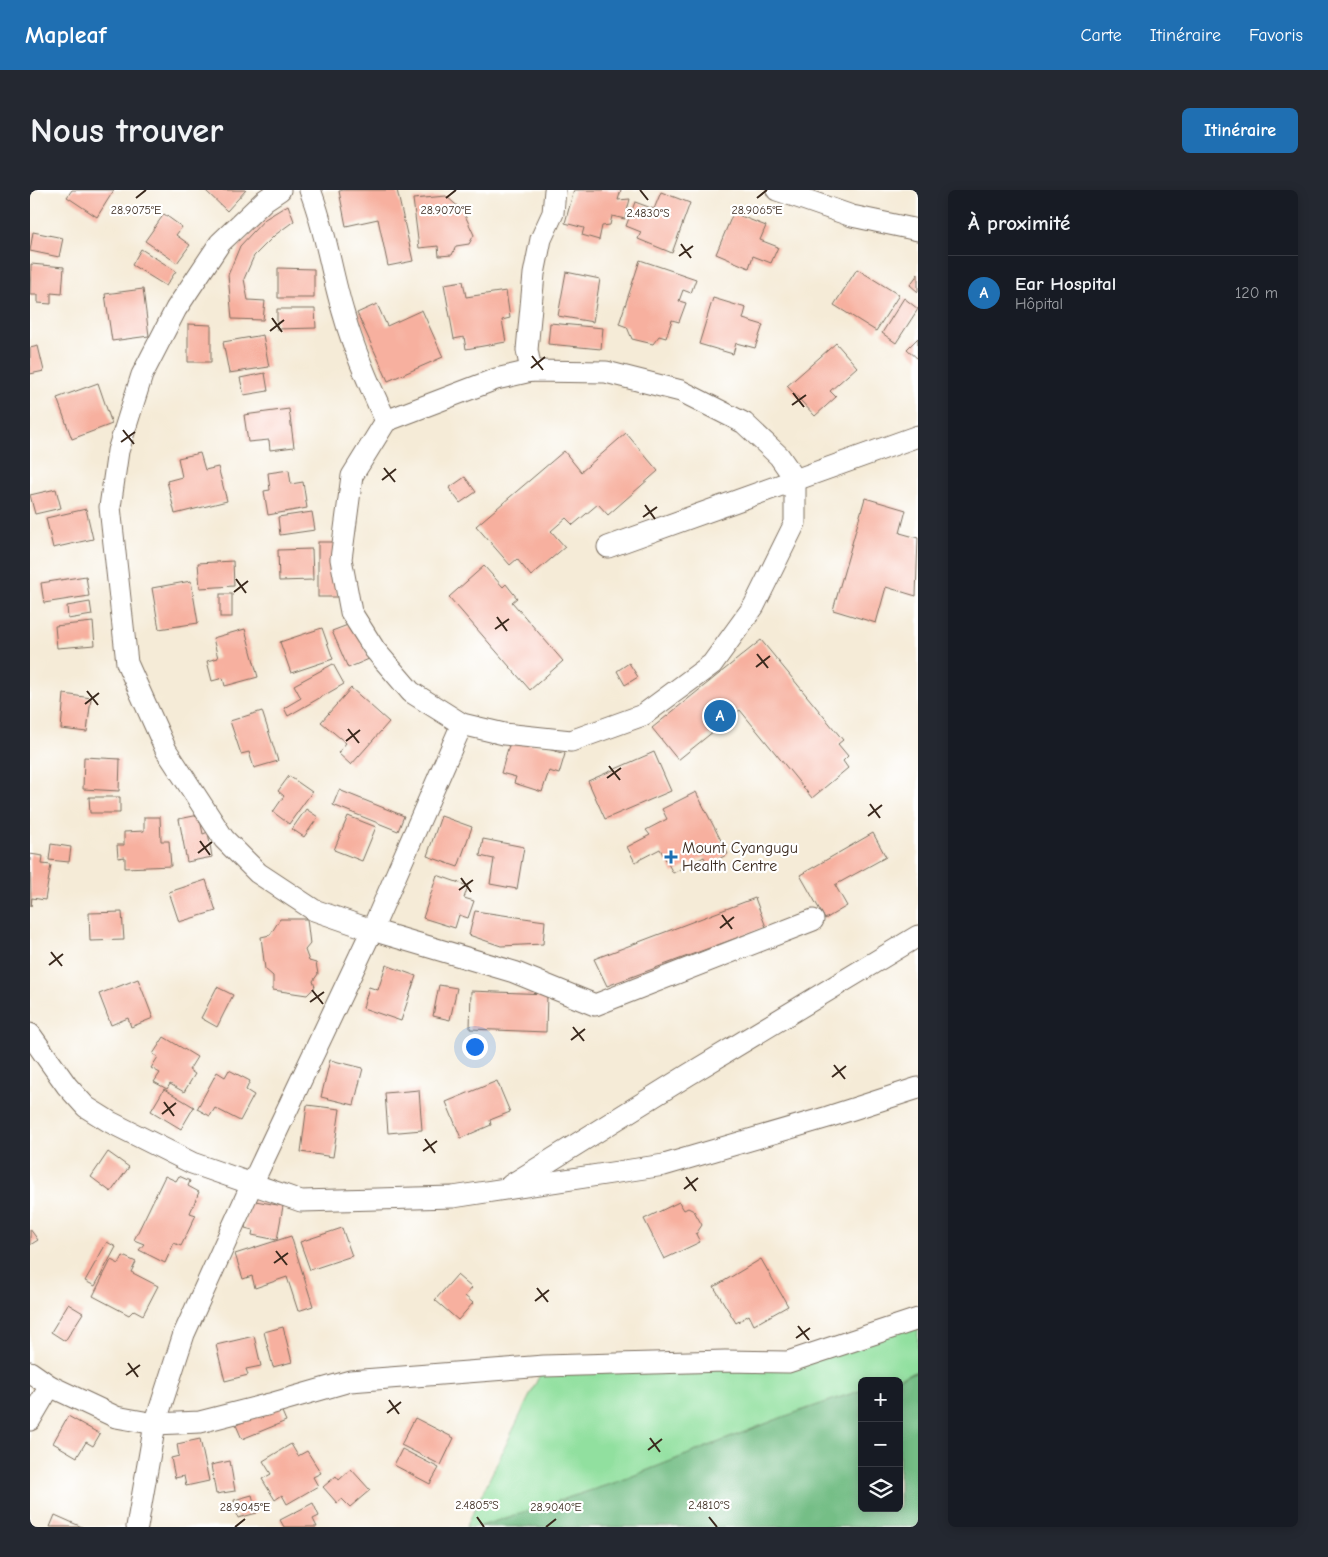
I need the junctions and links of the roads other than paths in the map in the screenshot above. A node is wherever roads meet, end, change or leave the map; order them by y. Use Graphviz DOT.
graph roads {
  1 [pos="280,190"];
  2 [pos="310,190"];
  3 [pos="555,190"];
  4 [pos="777,190"];
  5 [pos="918,230"];
  6 [pos="531,371"];
  7 [pos="386,421"];
  8 [pos="918,436"];
  9 [pos="795,480"];
  10 [pos="608,547"];
  11 [pos="462,724"];
  12 [pos="812,920"];
  13 [pos="372,930"];
  14 [pos="918,936"];
  15 [pos="30,1034"];
  16 [pos="918,1088"];
  17 [pos="252,1184"];
  18 [pos="503,1190"];
  19 [pos="918,1319"];
  20 [pos="30,1372"];
  21 [pos="50,1386"];
  22 [pos="30,1420"];
  23 [pos="155,1424"];
  24 [pos="137,1527"];
  1 -- 13 [label="street"];
  2 -- 7 [label="street"];
  3 -- 6 [label="street"];
  4 -- 5 [label="street"];
  6 -- 7 [label="street"];
  6 -- 9 [label="street"];
  7 -- 11 [label="street"];
  8 -- 9 [label="street"];
  9 -- 10 [label="street"];
  9 -- 11 [label="street"];
  11 -- 13 [label="street"];
  12 -- 13 [label="street"];
  13 -- 17 [label="street"];
  14 -- 18 [label="street"];
  15 -- 17 [label="street"];
  16 -- 18 [label="street"];
  17 -- 18 [label="street"];
  17 -- 23 [label="street"];
  19 -- 23 [label="street"];
  20 -- 21 [label="street"];
  21 -- 22 [label="street"];
  21 -- 23 [label="street"];
  23 -- 24 [label="street"];
}
